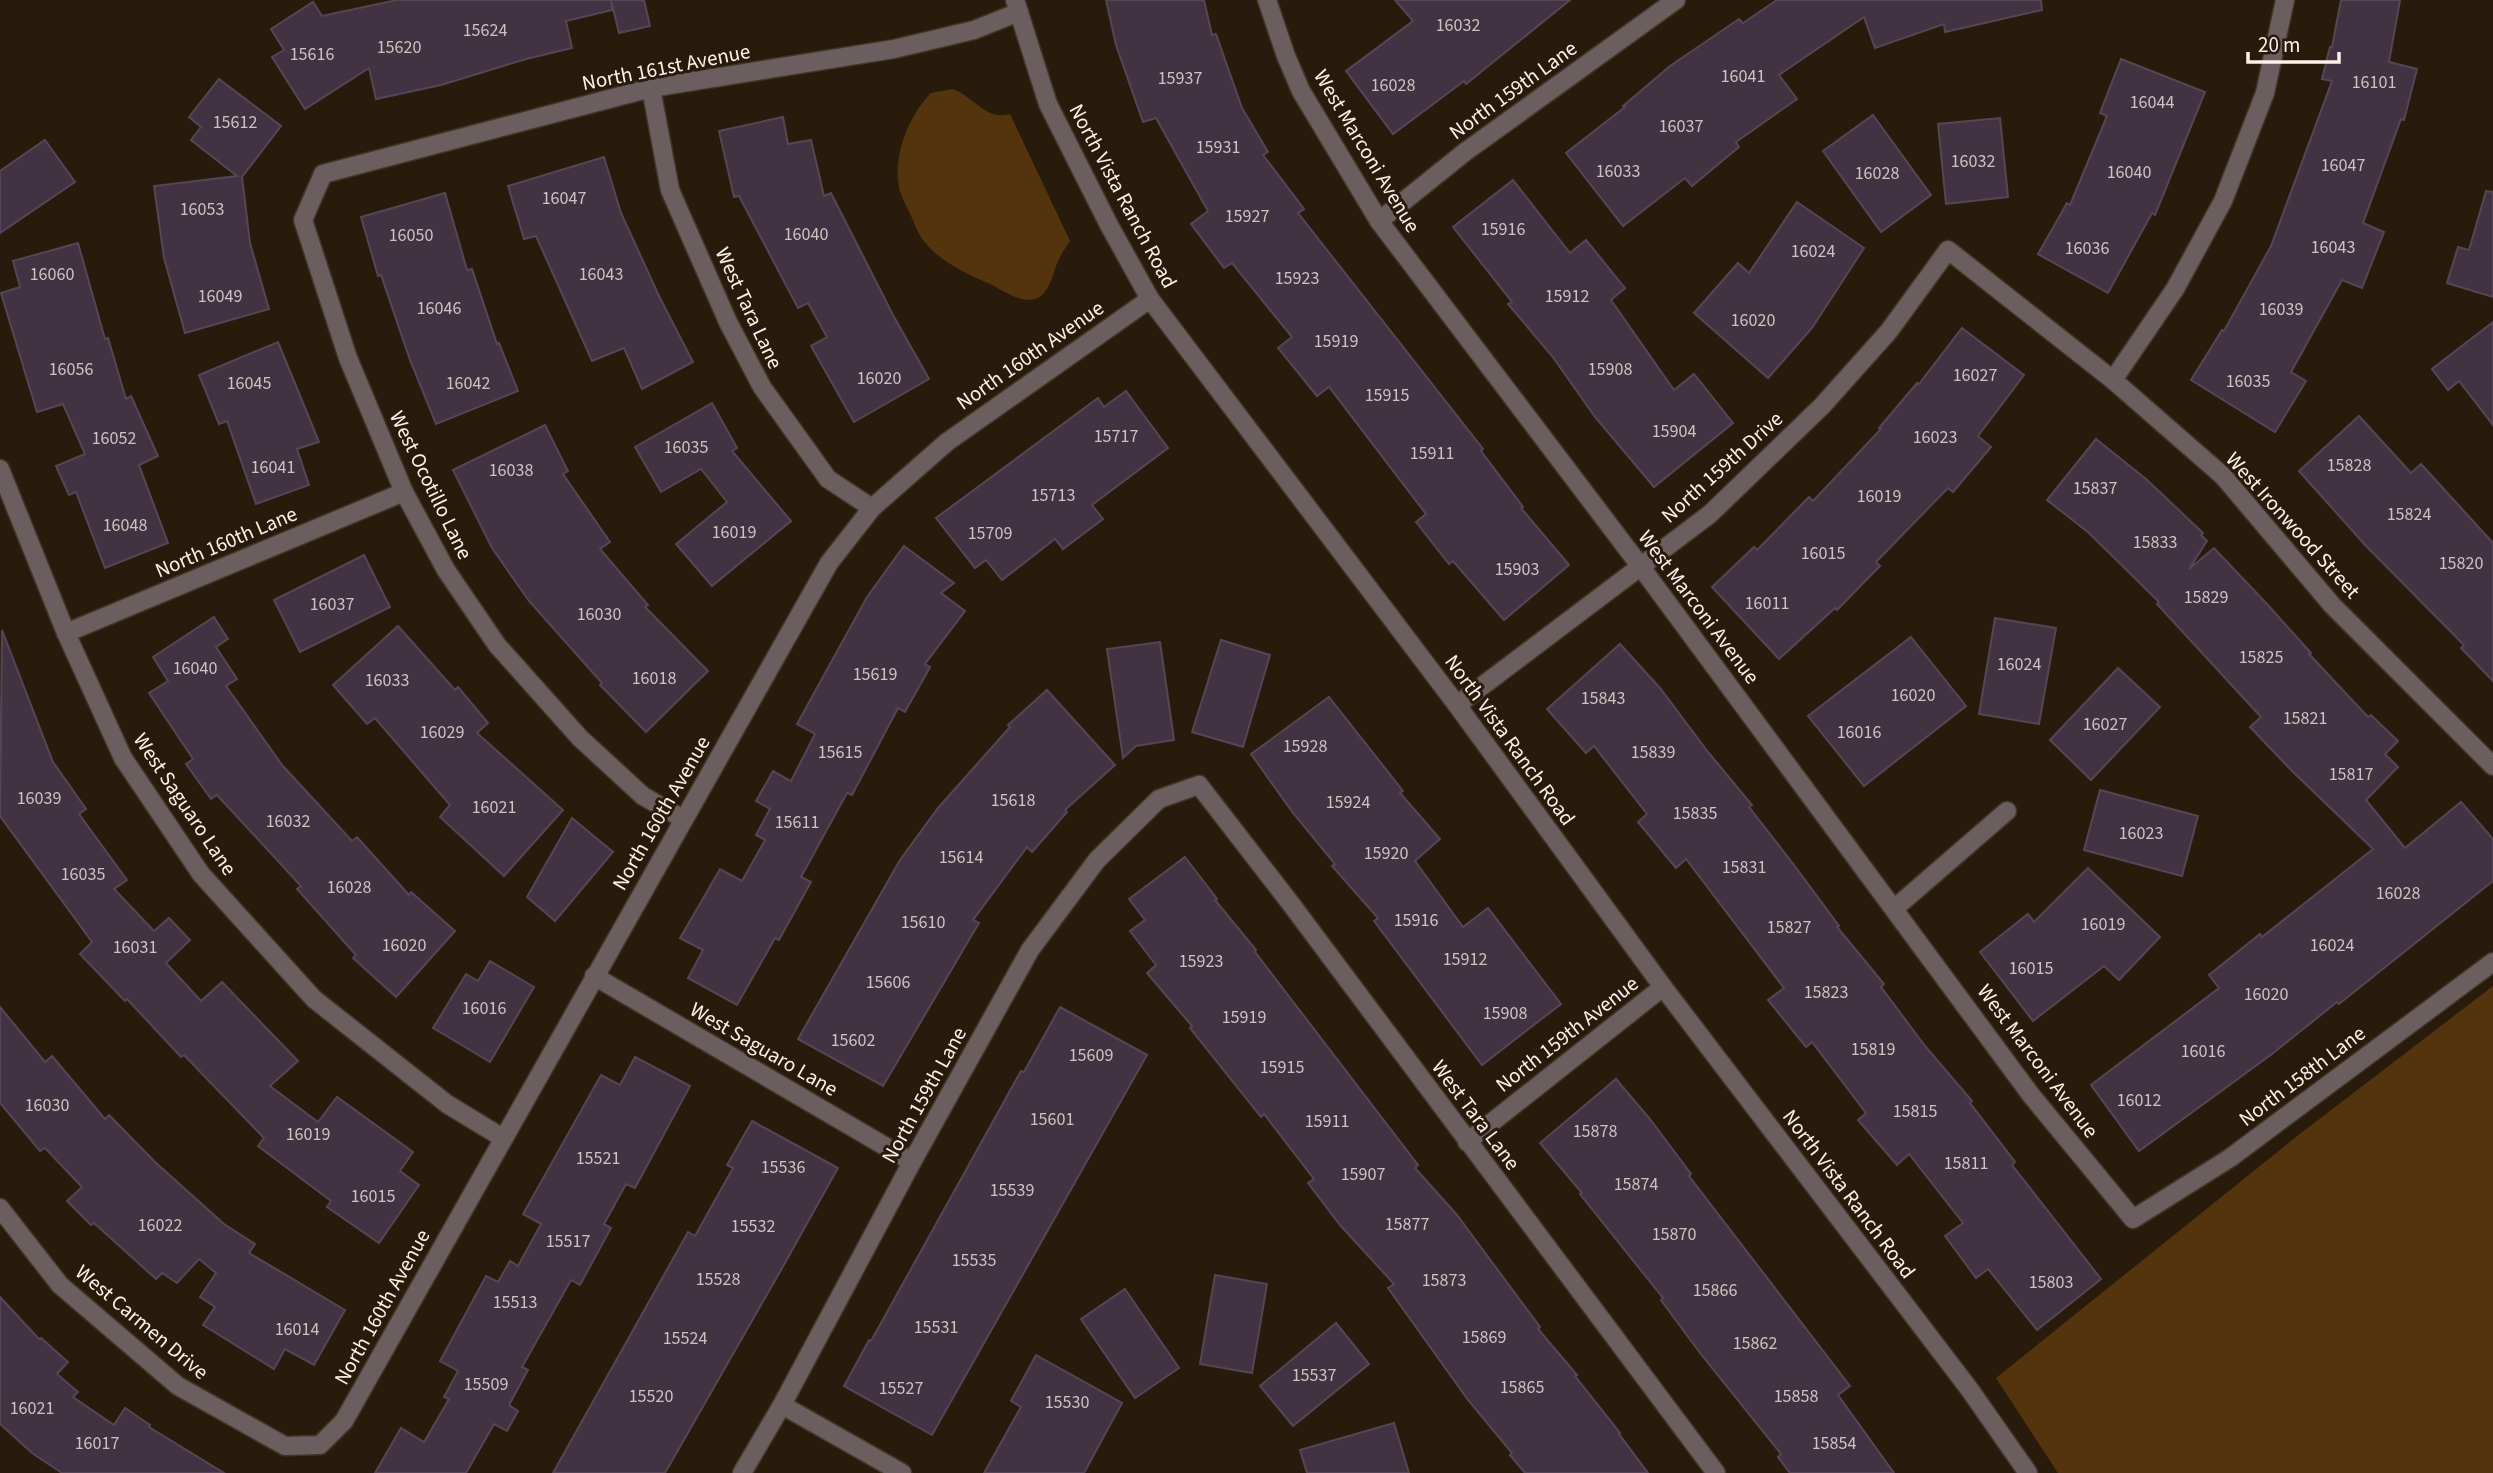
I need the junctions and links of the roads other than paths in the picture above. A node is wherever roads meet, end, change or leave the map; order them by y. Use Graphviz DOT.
graph roads {
  1 [pos="1267,0"];
  2 [pos="1676,0"];
  3 [pos="2286,0"];
  4 [pos="1017,6"];
  5 [pos="651,88"];
  6 [pos="323,174"];
  7 [pos="1379,221"];
  8 [pos="1948,250"];
  9 [pos="1150,299"];
  10 [pos="2113,380"];
  11 [pos="0,469"];
  12 [pos="404,492"];
  13 [pos="872,508"];
  14 [pos="1641,567"];
  15 [pos="66,633"];
  16 [pos="1457,705"];
  17 [pos="2493,765"];
  18 [pos="1199,785"];
  19 [pos="2007,811"];
  20 [pos="684,819"];
  21 [pos="1895,908"];
  22 [pos="2493,962"];
  23 [pos="594,976"];
  24 [pos="1662,987"];
  25 [pos="503,1138"];
  26 [pos="1467,1142"];
  27 [pos="912,1162"];
  28 [pos="0,1208"];
  29 [pos="2133,1219"];
  30 [pos="782,1405"];
  31 [pos="320,1446"];
  32 [pos="742,1473"];
  33 [pos="902,1473"];
  34 [pos="1716,1473"];
  35 [pos="2028,1473"];
  1 -- 7 [label="street, West Marconi Avenue"];
  2 -- 7 [label="street, North 159th Lane"];
  3 -- 10 [label="street"];
  4 -- 5 [label="street, North 161st Avenue"];
  4 -- 9 [label="street, North Vista Ranch Road"];
  5 -- 6 [label="street, North 161st Avenue"];
  5 -- 13 [label="street, West Tara Lane"];
  6 -- 12 [label="street, West Ocotillo Lane"];
  7 -- 14 [label="street, West Marconi Avenue"];
  8 -- 10 [label="street, West Ironwood Street"];
  8 -- 14 [label="street, North 159th Drive"];
  9 -- 13 [label="street, North 160th Avenue"];
  9 -- 16 [label="street, North Vista Ranch Road"];
  10 -- 17 [label="street, West Ironwood Street"];
  11 -- 15 [label="street, West Saguaro Lane"];
  12 -- 15 [label="street, North 160th Lane"];
  12 -- 20 [label="street, West Ocotillo Lane"];
  13 -- 20 [label="street, North 160th Avenue"];
  14 -- 16 [label="street, North 159th Drive"];
  14 -- 21 [label="street, West Marconi Avenue"];
  15 -- 25 [label="street, West Saguaro Lane"];
  16 -- 24 [label="street, North Vista Ranch Road"];
  18 -- 26 [label="street, West Tara Lane"];
  18 -- 27 [label="street, North 159th Lane"];
  19 -- 21 [label="street"];
  20 -- 23 [label="street, North 160th Avenue"];
  21 -- 29 [label="street, West Marconi Avenue"];
  22 -- 29 [label="street, North 158th Lane"];
  23 -- 25 [label="street, North 160th Avenue"];
  23 -- 27 [label="street, West Saguaro Lane"];
  24 -- 26 [label="street, North 159th Avenue"];
  24 -- 35 [label="street, North Vista Ranch Road"];
  25 -- 31 [label="street, North 160th Avenue"];
  26 -- 34 [label="street, West Tara Lane"];
  27 -- 30 [label="street, North 159th Lane"];
  28 -- 31 [label="street, West Carmen Drive"];
  30 -- 32 [label="street, North 159th Lane"];
  30 -- 33 [label="street"];
}
